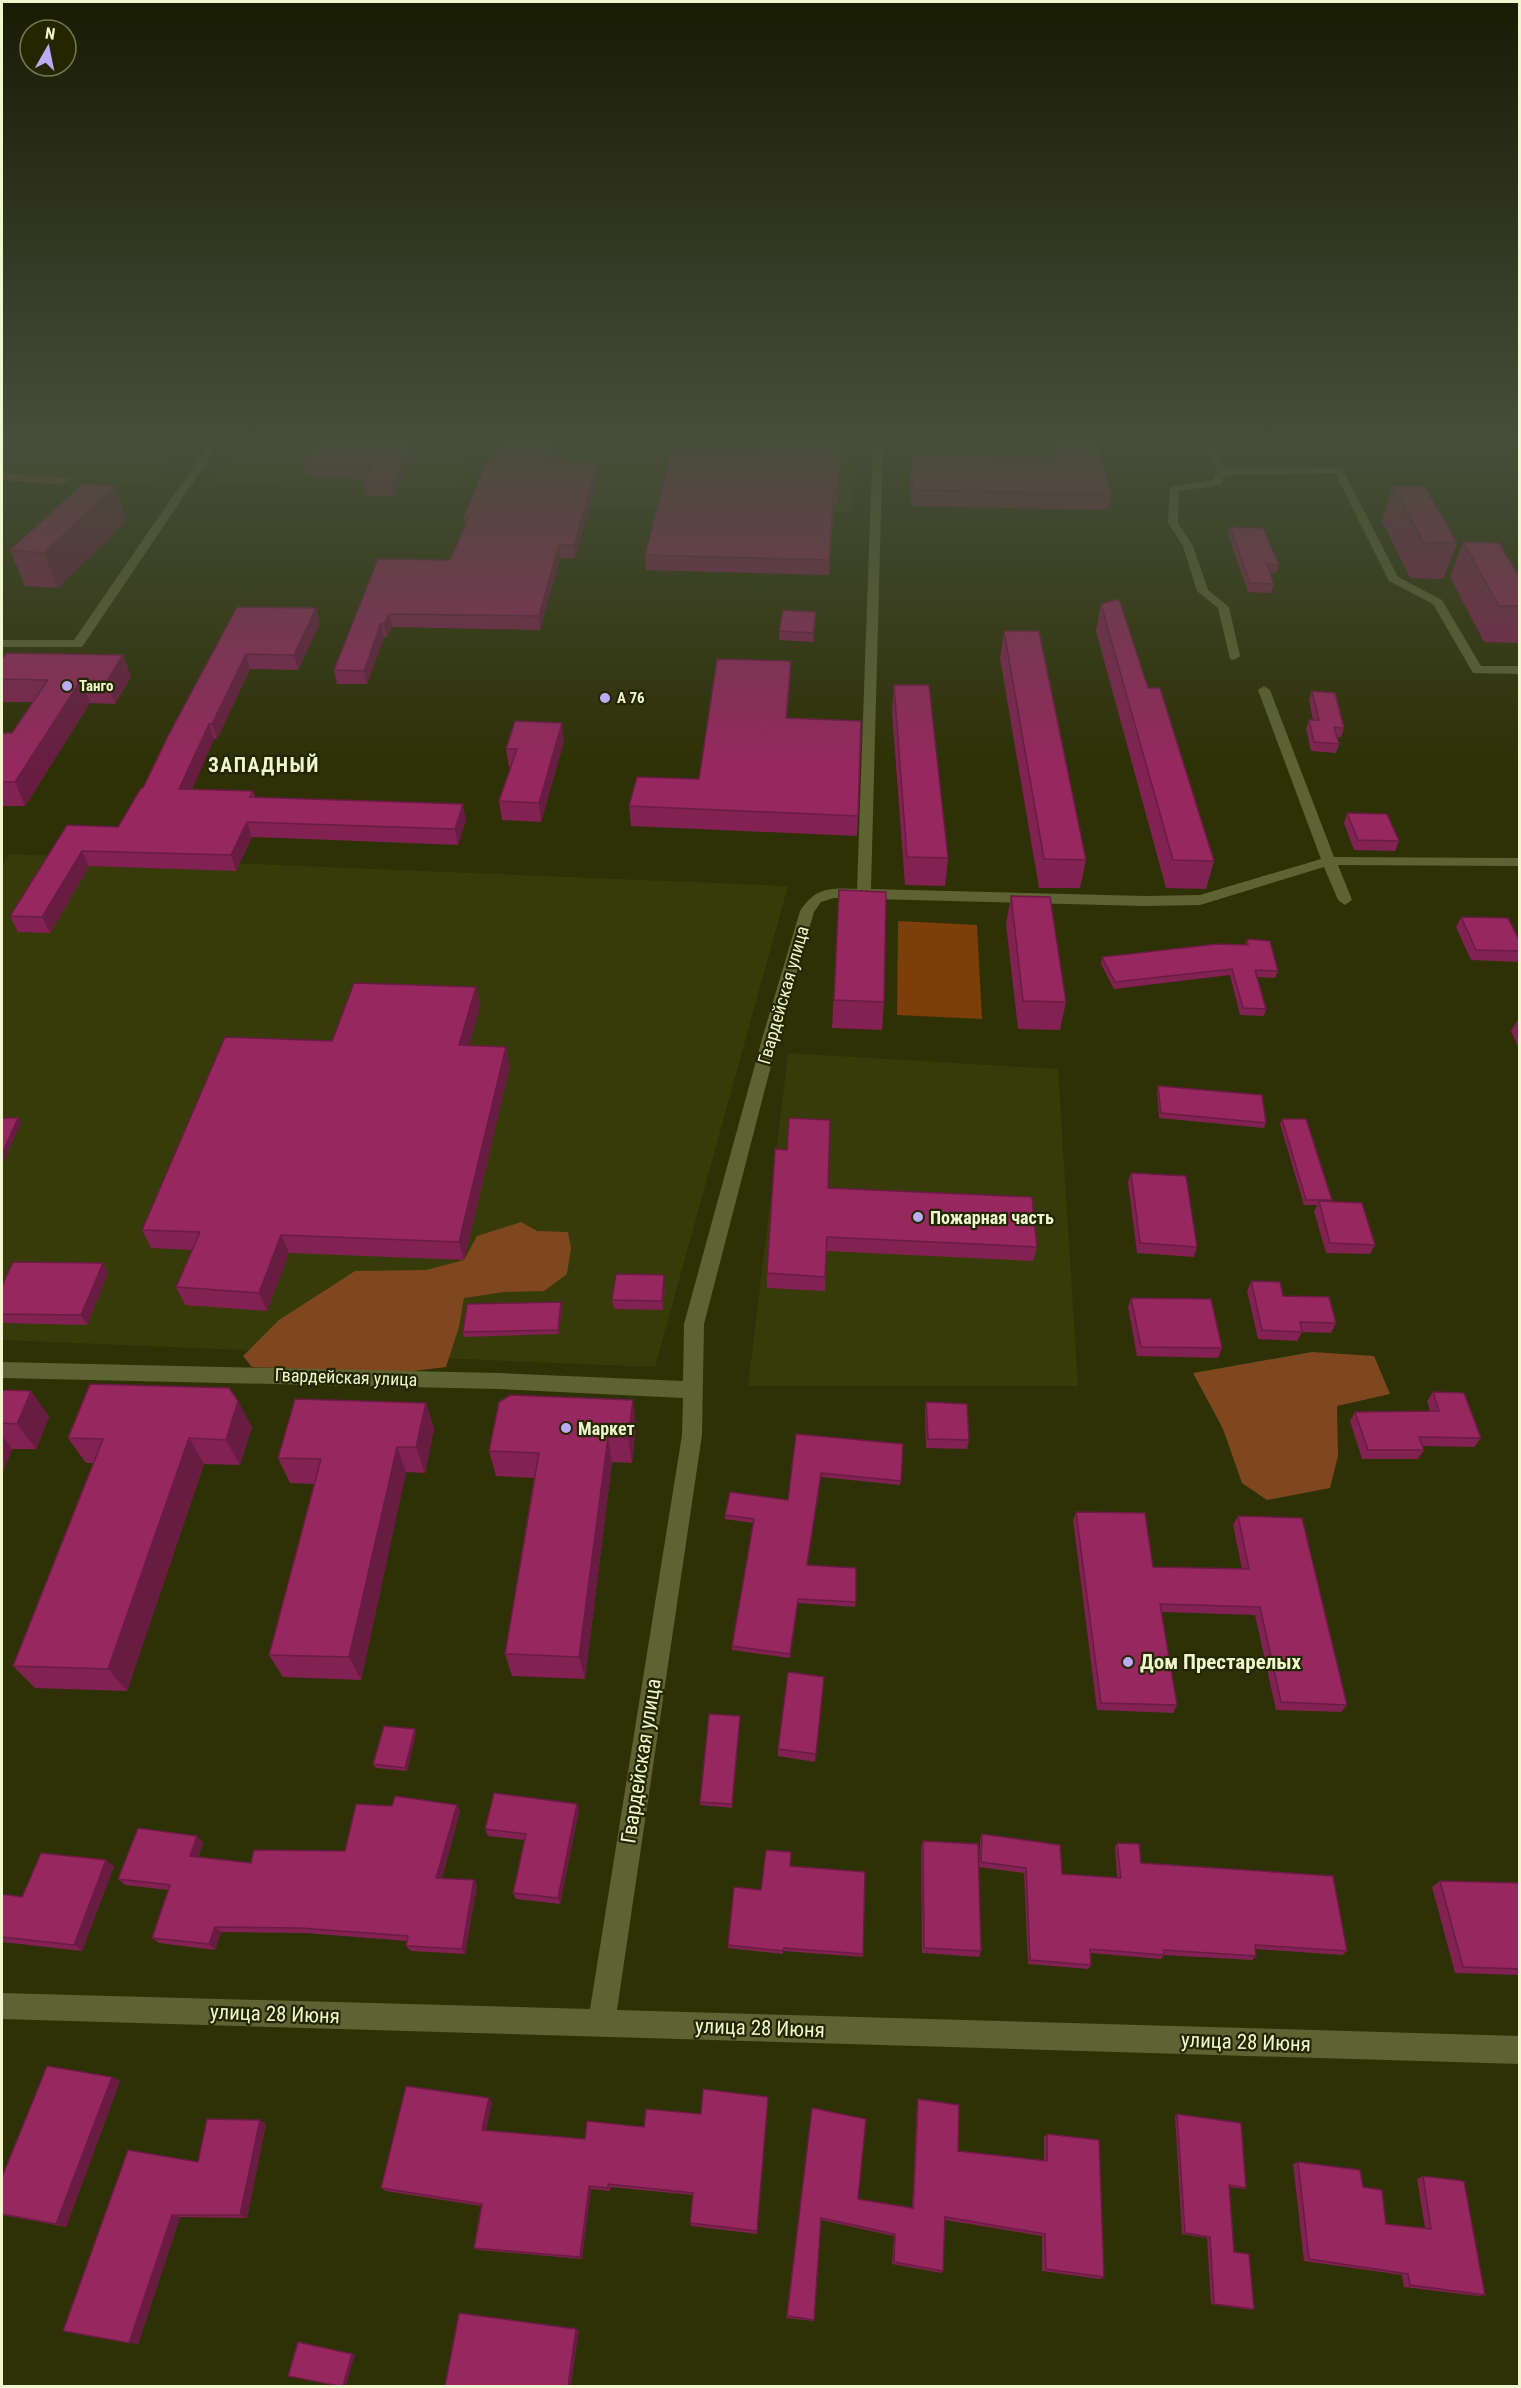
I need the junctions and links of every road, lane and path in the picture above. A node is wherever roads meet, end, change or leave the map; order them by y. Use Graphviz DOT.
graph roads {
  1 [pos="144,546"];
  2 [pos="875,546"];
  3 [pos="1188,546"];
  4 [pos="1377,546"];
  5 [pos="2,644"];
  6 [pos="1234,656"];
  7 [pos="1520,670"];
  8 [pos="1264,690"];
  9 [pos="1330,861"];
  10 [pos="1520,862"];
  11 [pos="864,893"];
  12 [pos="1345,900"];
  13 [pos="2,1370"];
  14 [pos="691,1390"];
  15 [pos="2,2006"];
  16 [pos="601,2024"];
  17 [pos="1520,2050"];
  1 -- 5 [label="street"];
  2 -- 11 [label="street"];
  3 -- 6 [label="street"];
  4 -- 7 [label="street"];
  8 -- 9 [label="street"];
  9 -- 10 [label="street, Гвардейская улица"];
  9 -- 11 [label="street, Гвардейская улица"];
  9 -- 12 [label="street"];
  11 -- 14 [label="street, Гвардейская улица"];
  13 -- 14 [label="street, Гвардейская улица"];
  14 -- 16 [label="street, Гвардейская улица"];
  15 -- 16 [label="street, улица 28 Июня"];
  16 -- 17 [label="street, улица 28 Июня"];
}
